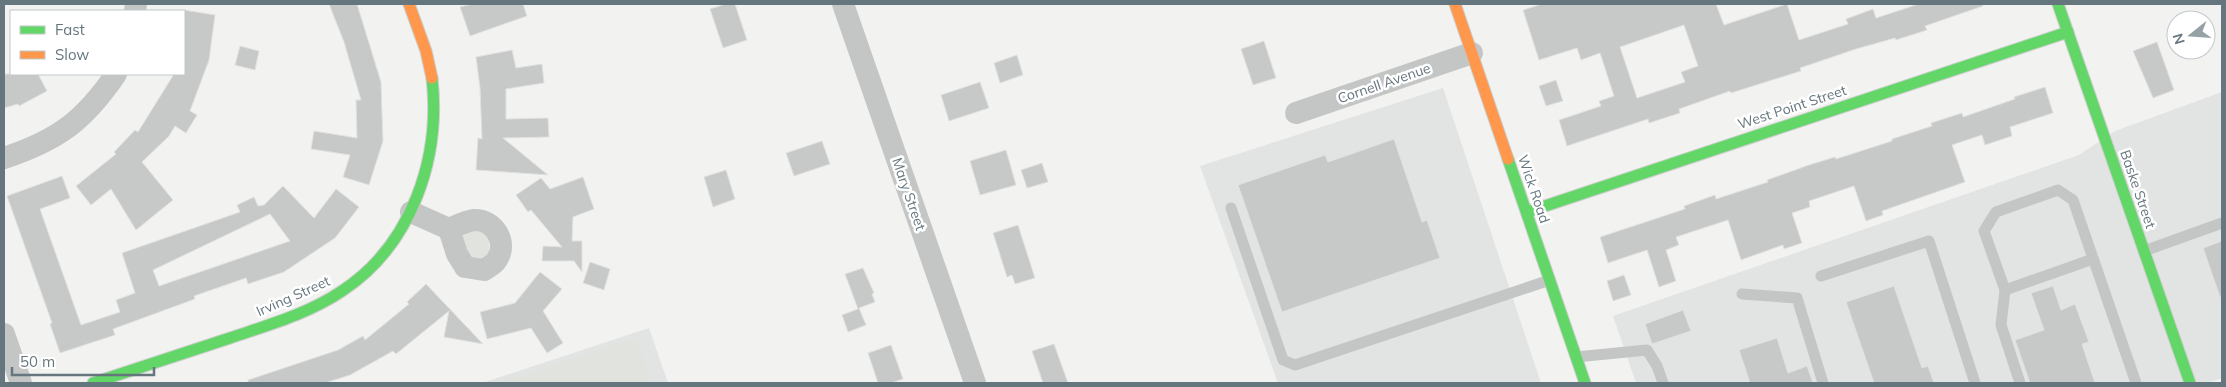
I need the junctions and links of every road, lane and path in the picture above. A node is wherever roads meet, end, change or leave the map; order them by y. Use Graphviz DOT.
graph roads {
  1 [pos="409,4"];
  2 [pos="843,4"];
  3 [pos="1455,4"];
  4 [pos="2058,4"];
  5 [pos="2068,32"];
  6 [pos="1472,53"];
  7 [pos="115,75"];
  8 [pos="1296,113"];
  9 [pos="4,158"];
  10 [pos="1231,208"];
  11 [pos="412,212"];
  12 [pos="1527,212"];
  13 [pos="2222,223"];
  14 [pos="448,229"];
  15 [pos="2144,251"];
  16 [pos="2093,259"];
  17 [pos="1821,276"];
  18 [pos="1550,280"];
  19 [pos="2006,290"];
  20 [pos="1742,294"];
  21 [pos="4,334"];
  22 [pos="1576,357"];
  23 [pos="20,383"];
  24 [pos="93,383"];
  25 [pos="975,383"];
  26 [pos="1585,383"];
  27 [pos="1663,383"];
  28 [pos="1823,383"];
  29 [pos="1975,383"];
  30 [pos="2020,383"];
  31 [pos="2136,383"];
  32 [pos="2190,383"];
  1 -- 11 [label="street, Irving Street"];
  2 -- 25 [label="street, Mary Street"];
  3 -- 6 [label="street, Wick Road"];
  4 -- 5 [label="street, Baske Street"];
  5 -- 12 [label="street, West Point Street"];
  5 -- 15 [label="street, Baske Street"];
  6 -- 8 [label="street, Cornell Avenue"];
  6 -- 12 [label="street, Wick Road"];
  7 -- 9 [label="street"];
  10 -- 18 [label="lane"];
  11 -- 14 [label="street"];
  11 -- 24 [label="street, Irving Street"];
  12 -- 18 [label="street, Wick Road"];
  13 -- 15 [label="lane"];
  15 -- 32 [label="street, Baske Street"];
  16 -- 19 [label="lane"];
  16 -- 19 [label="lane"];
  16 -- 31 [label="lane"];
  17 -- 29 [label="lane"];
  18 -- 22 [label="street, Wick Road"];
  19 -- 30 [label="lane"];
  20 -- 28 [label="lane"];
  21 -- 23 [label="street"];
  22 -- 26 [label="street, Wick Road"];
  22 -- 27 [label="lane"];
}
